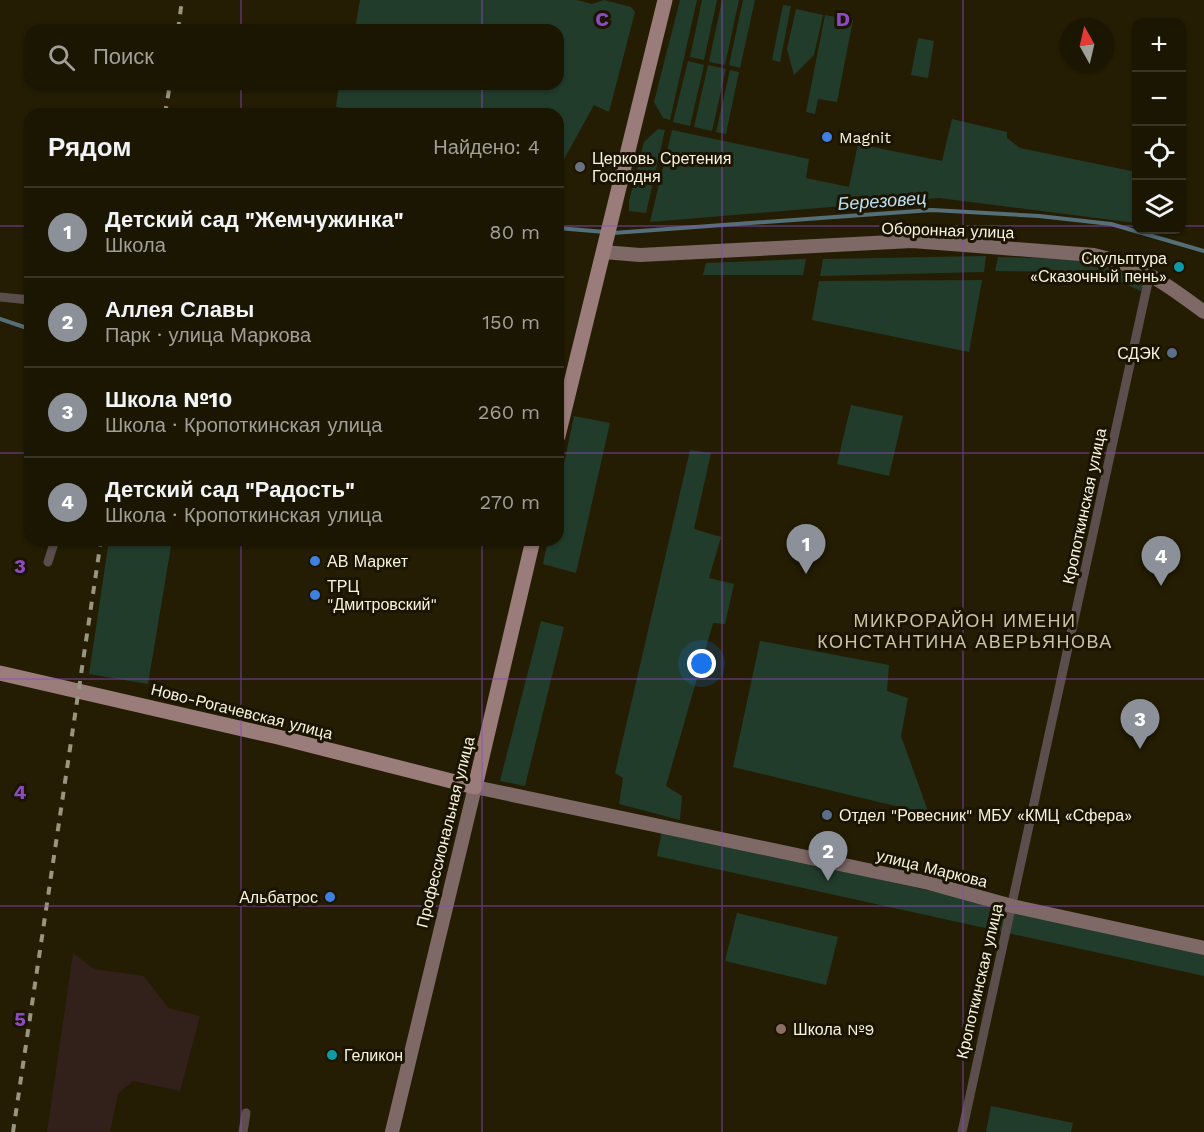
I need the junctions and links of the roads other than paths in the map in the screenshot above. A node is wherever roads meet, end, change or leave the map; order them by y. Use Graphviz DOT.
graph roads {
  1 [pos="665,0"];
  2 [pos="607,239"];
  3 [pos="1150,273"];
  4 [pos="0,297"];
  5 [pos="24,299"];
  6 [pos="1204,312"];
  7 [pos="564,412"];
  8 [pos="53,546"];
  9 [pos="532,546"];
  10 [pos="48,562"];
  11 [pos="0,673"];
  12 [pos="475,787"];
  13 [pos="1012,906"];
  14 [pos="1204,948"];
  15 [pos="246,1113"];
  16 [pos="243,1132"];
  17 [pos="392,1132"];
  18 [pos="962,1132"];
  1 -- 2 [label="main road"];
  2 -- 3 [label="street, Оборонная улица"];
  2 -- 7 [label="main road"];
  3 -- 6 [label="street, Оборонная улица"];
  3 -- 13 [label="street, Кропоткинская улица"];
  4 -- 5 [label="street"];
  8 -- 10 [label="street"];
  9 -- 12 [label="main road, Профессиональная улица"];
  11 -- 12 [label="main road, Ново-Рогачевская улица"];
  12 -- 13 [label="street, улица Маркова"];
  12 -- 17 [label="street, Профессиональная улица"];
  13 -- 14 [label="street, улица Маркова"];
  13 -- 18 [label="street, Кропоткинская улица"];
  15 -- 16 [label="street"];
}
